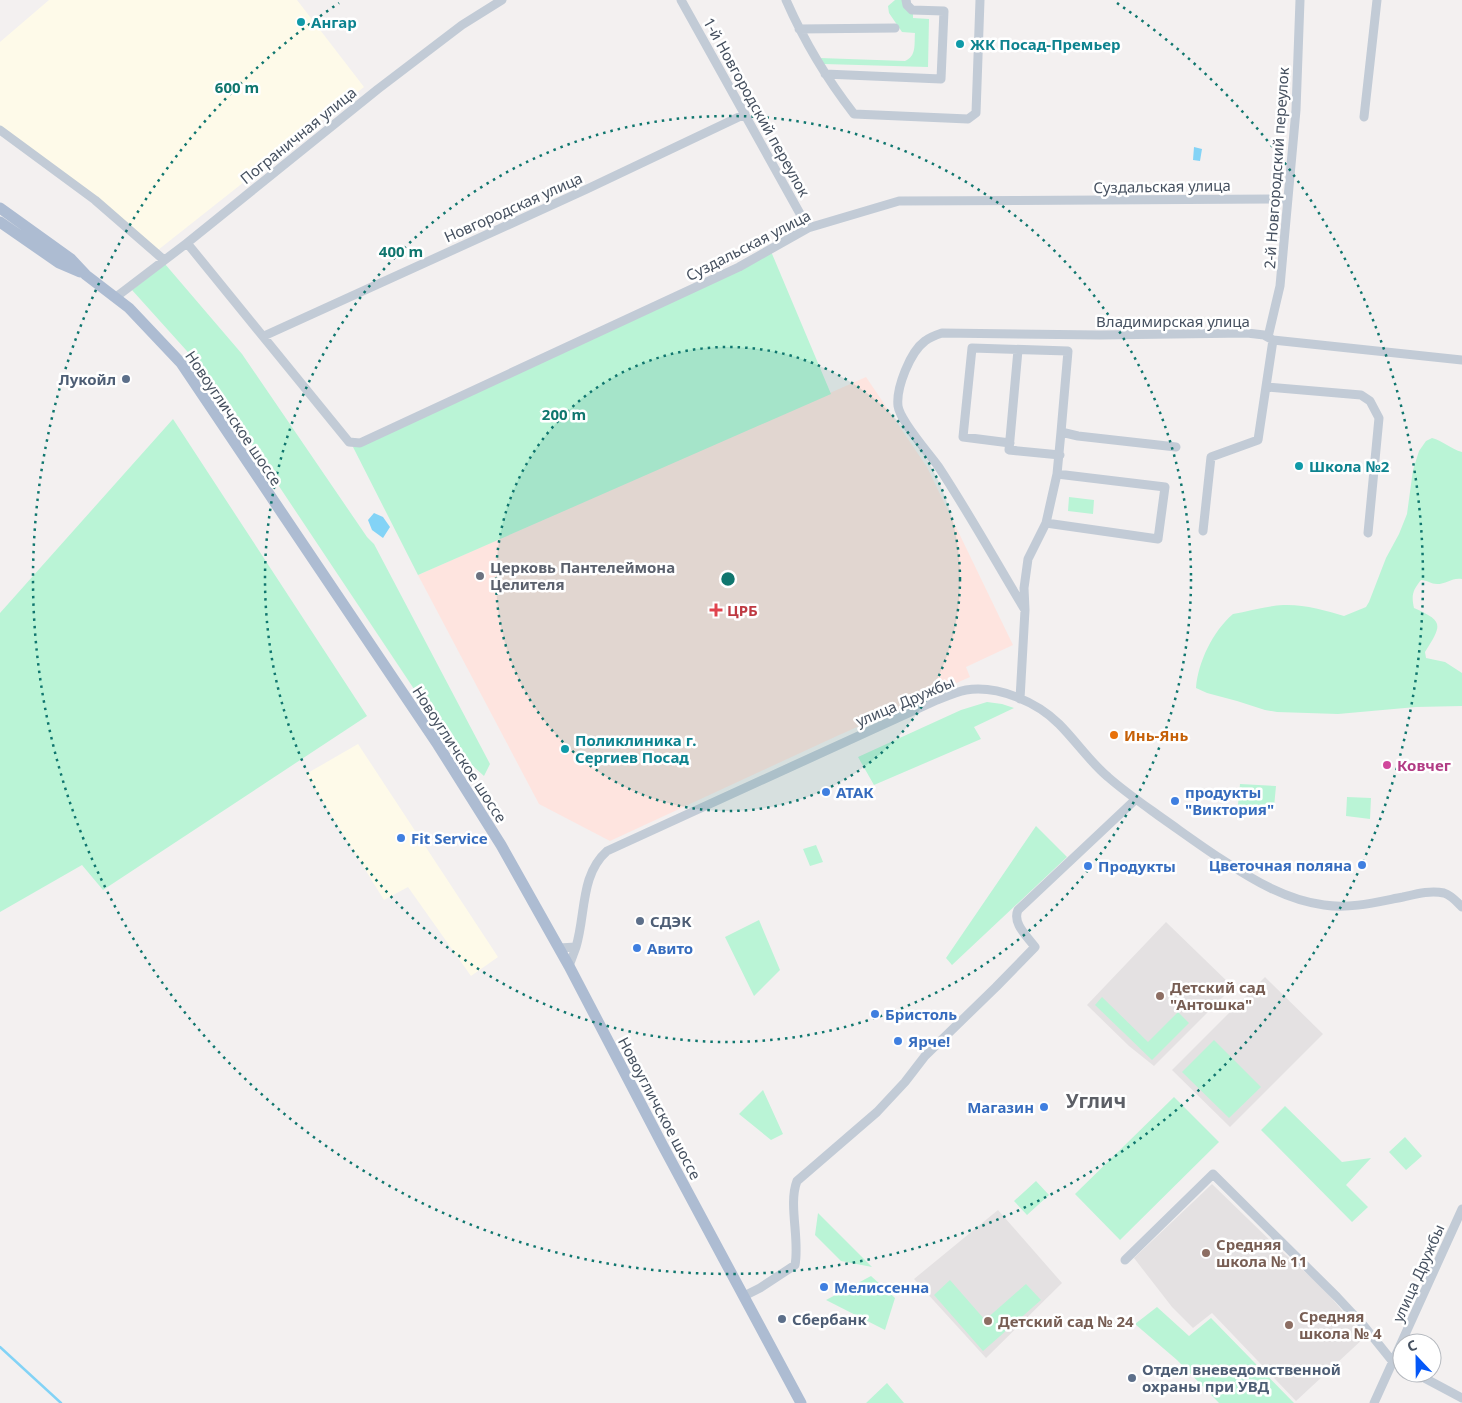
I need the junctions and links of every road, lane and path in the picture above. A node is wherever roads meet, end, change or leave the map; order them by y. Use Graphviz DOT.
graph roads {
  1 [pos="502,0"];
  2 [pos="681,0"];
  3 [pos="786,0"];
  4 [pos="906,0"];
  5 [pos="980,0"];
  6 [pos="1300,0"];
  7 [pos="1377,0"];
  8 [pos="895,28"];
  9 [pos="799,29"];
  10 [pos="825,74"];
  11 [pos="745,114"];
  12 [pos="1364,117"];
  13 [pos="0,130"];
  14 [pos="1288,199"];
  15 [pos="0,208"];
  16 [pos="0,222"];
  17 [pos="808,228"];
  18 [pos="186,243"];
  19 [pos="164,260"];
  20 [pos="86,275"];
  21 [pos="116,298"];
  22 [pos="264,336"];
  23 [pos="1271,339"];
  24 [pos="1018,350"];
  25 [pos="1462,360"];
  26 [pos="1266,387"];
  27 [pos="1061,432"];
  28 [pos="1010,444"];
  29 [pos="1176,447"];
  30 [pos="1060,455"];
  31 [pos="1057,474"];
  32 [pos="1046,524"];
  33 [pos="1203,531"];
  34 [pos="1368,533"];
  35 [pos="1025,610"];
  36 [pos="1020,699"];
  37 [pos="1136,799"];
  38 [pos="1462,907"];
  39 [pos="576,947"];
  40 [pos="559,948"];
  41 [pos="570,966"];
  42 [pos="1462,1210"];
  43 [pos="1125,1260"];
  44 [pos="744,1296"];
  45 [pos="1406,1333"];
  46 [pos="1392,1361"];
  47 [pos="1392,1364"];
  48 [pos="1434,1383"];
  49 [pos="1462,1398"];
  50 [pos="801,1403"];
  51 [pos="1374,1403"];
  1 -- 18 [label="street, Пограничная улица"];
  2 -- 11 [label="street, 1-й Новгородский переулок"];
  3 -- 9 [label="street"];
  4 -- 10 [label="street"];
  5 -- 10 [label="street"];
  6 -- 14 [label="street, 2-й Новгородский переулок"];
  7 -- 12 [label="street"];
  8 -- 9 [label="street"];
  9 -- 10 [label="street"];
  11 -- 17 [label="street, 1-й Новгородский переулок"];
  11 -- 22 [label="street, Новгородская улица"];
  13 -- 19 [label="street"];
  14 -- 17 [label="street, Суздальская улица"];
  14 -- 23 [label="street, 2-й Новгородский переулок"];
  15 -- 20 [label="main road, Новоугличское шоссе"];
  16 -- 20 [label="main road, Новоугличское шоссе"];
  17 -- 22 [label="street, Суздальская улица"];
  18 -- 19 [label="street, Пограничная улица"];
  18 -- 22 [label="street"];
  19 -- 21 [label="street, Пограничная улица"];
  20 -- 21 [label="main road, Новоугличское шоссе"];
  21 -- 40 [label="main road, Новоугличское шоссе"];
  23 -- 25 [label="street, Владимирская улица"];
  23 -- 26 [label="street, 2-й Новгородский переулок"];
  23 -- 35 [label="street, Владимирская улица"];
  24 -- 27 [label="street"];
  24 -- 28 [label="street"];
  24 -- 28 [label="street"];
  26 -- 33 [label="street, 2-й Новгородский переулок"];
  26 -- 34 [label="street"];
  27 -- 29 [label="street"];
  27 -- 30 [label="street"];
  28 -- 30 [label="street"];
  30 -- 31 [label="street"];
  31 -- 32 [label="street"];
  31 -- 32 [label="street"];
  32 -- 35 [label="street"];
  35 -- 36 [label="street"];
  36 -- 37 [label="street, улица Дружбы"];
  36 -- 39 [label="street, улица Дружбы"];
  37 -- 38 [label="street, улица Дружбы"];
  37 -- 44 [label="street"];
  39 -- 40 [label="street"];
  39 -- 41 [label="street, улица Дружбы"];
  40 -- 41 [label="main road, Новоугличское шоссе"];
  41 -- 44 [label="main road, Новоугличское шоссе"];
  42 -- 45 [label="street, улица Дружбы"];
  43 -- 46 [label="street"];
  44 -- 50 [label="main road, Новоугличское шоссе"];
  47 -- 51 [label="street, улица Дружбы"];
  48 -- 49 [label="street"];
}
